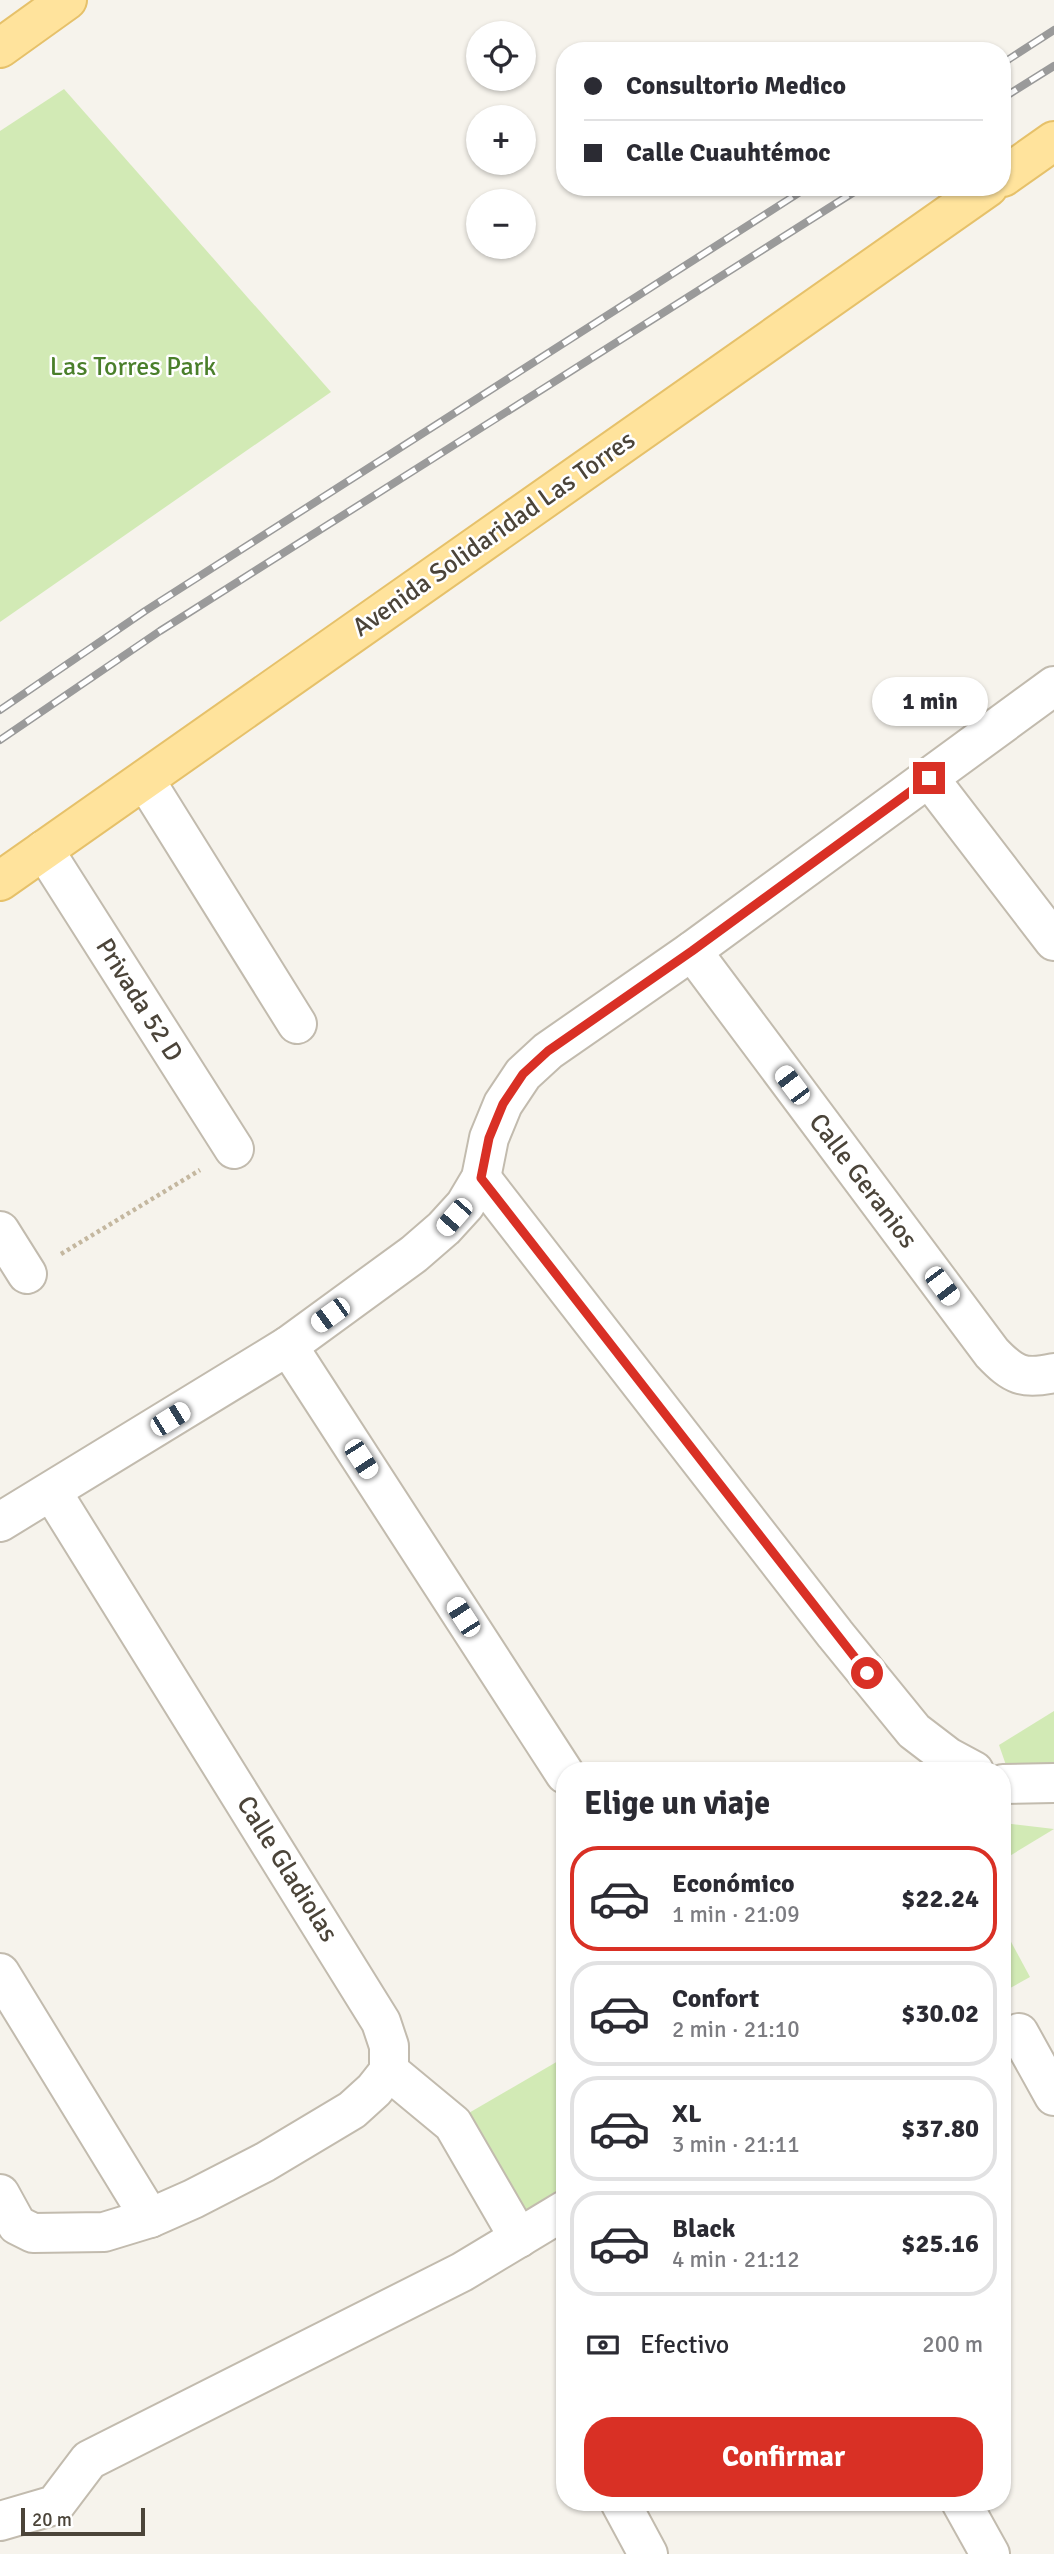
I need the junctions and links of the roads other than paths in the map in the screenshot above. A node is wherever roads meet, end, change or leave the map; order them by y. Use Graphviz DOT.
graph roads {
  1 [pos="67,0"];
  2 [pos="0,48"];
  3 [pos="1054,141"];
  4 [pos="1011,171"];
  5 [pos="975,196"];
  6 [pos="1054,686"];
  7 [pos="929,778"];
  8 [pos="145,780"];
  9 [pos="44,850"];
  10 [pos="0,881"];
  11 [pos="1054,941"];
  12 [pos="692,951"];
  13 [pos="297,1024"];
  14 [pos="234,1149"];
  15 [pos="481,1178"];
  16 [pos="0,1231"];
  17 [pos="27,1274"];
  18 [pos="288,1346"];
  19 [pos="1054,1373"];
  20 [pos="52,1492"];
  21 [pos="0,1522"];
  22 [pos="557,1762"];
  23 [pos="957,1762"];
  24 [pos="1054,1783"];
  25 [pos="1011,1784"];
  26 [pos="0,1973"];
  27 [pos="1019,2033"];
  28 [pos="389,2071"];
  29 [pos="1054,2096"];
  30 [pos="9,2209"];
  31 [pos="556,2215"];
  32 [pos="150,2218"];
  33 [pos="519,2238"];
  34 [pos="625,2511"];
  35 [pos="966,2511"];
  36 [pos="0,2521"];
  37 [pos="648,2554"];
  38 [pos="990,2554"];
  1 -- 2 [label="main road"];
  3 -- 4 [label="main road"];
  5 -- 8 [label="main road, Avenida Solidaridad Las Torres"];
  6 -- 7 [label="street"];
  7 -- 11 [label="street"];
  7 -- 12 [label="street"];
  8 -- 9 [label="main road, Avenida Solidaridad Las Torres"];
  8 -- 13 [label="street"];
  9 -- 10 [label="main road, Avenida Solidaridad Las Torres"];
  9 -- 14 [label="street, Privada 52 D"];
  12 -- 15 [label="street"];
  12 -- 19 [label="street, Calle Geranios"];
  15 -- 18 [label="street"];
  15 -- 23 [label="street"];
  16 -- 17 [label="street"];
  18 -- 20 [label="street"];
  18 -- 22 [label="street"];
  20 -- 21 [label="street"];
  20 -- 28 [label="street, Calle Gladiolas"];
  24 -- 25 [label="street"];
  26 -- 32 [label="street"];
  27 -- 29 [label="street"];
  28 -- 32 [label="street"];
  28 -- 33 [label="street"];
  30 -- 32 [label="street"];
  31 -- 33 [label="street"];
  33 -- 36 [label="street"];
  34 -- 37 [label="street"];
  35 -- 38 [label="street"];
}
